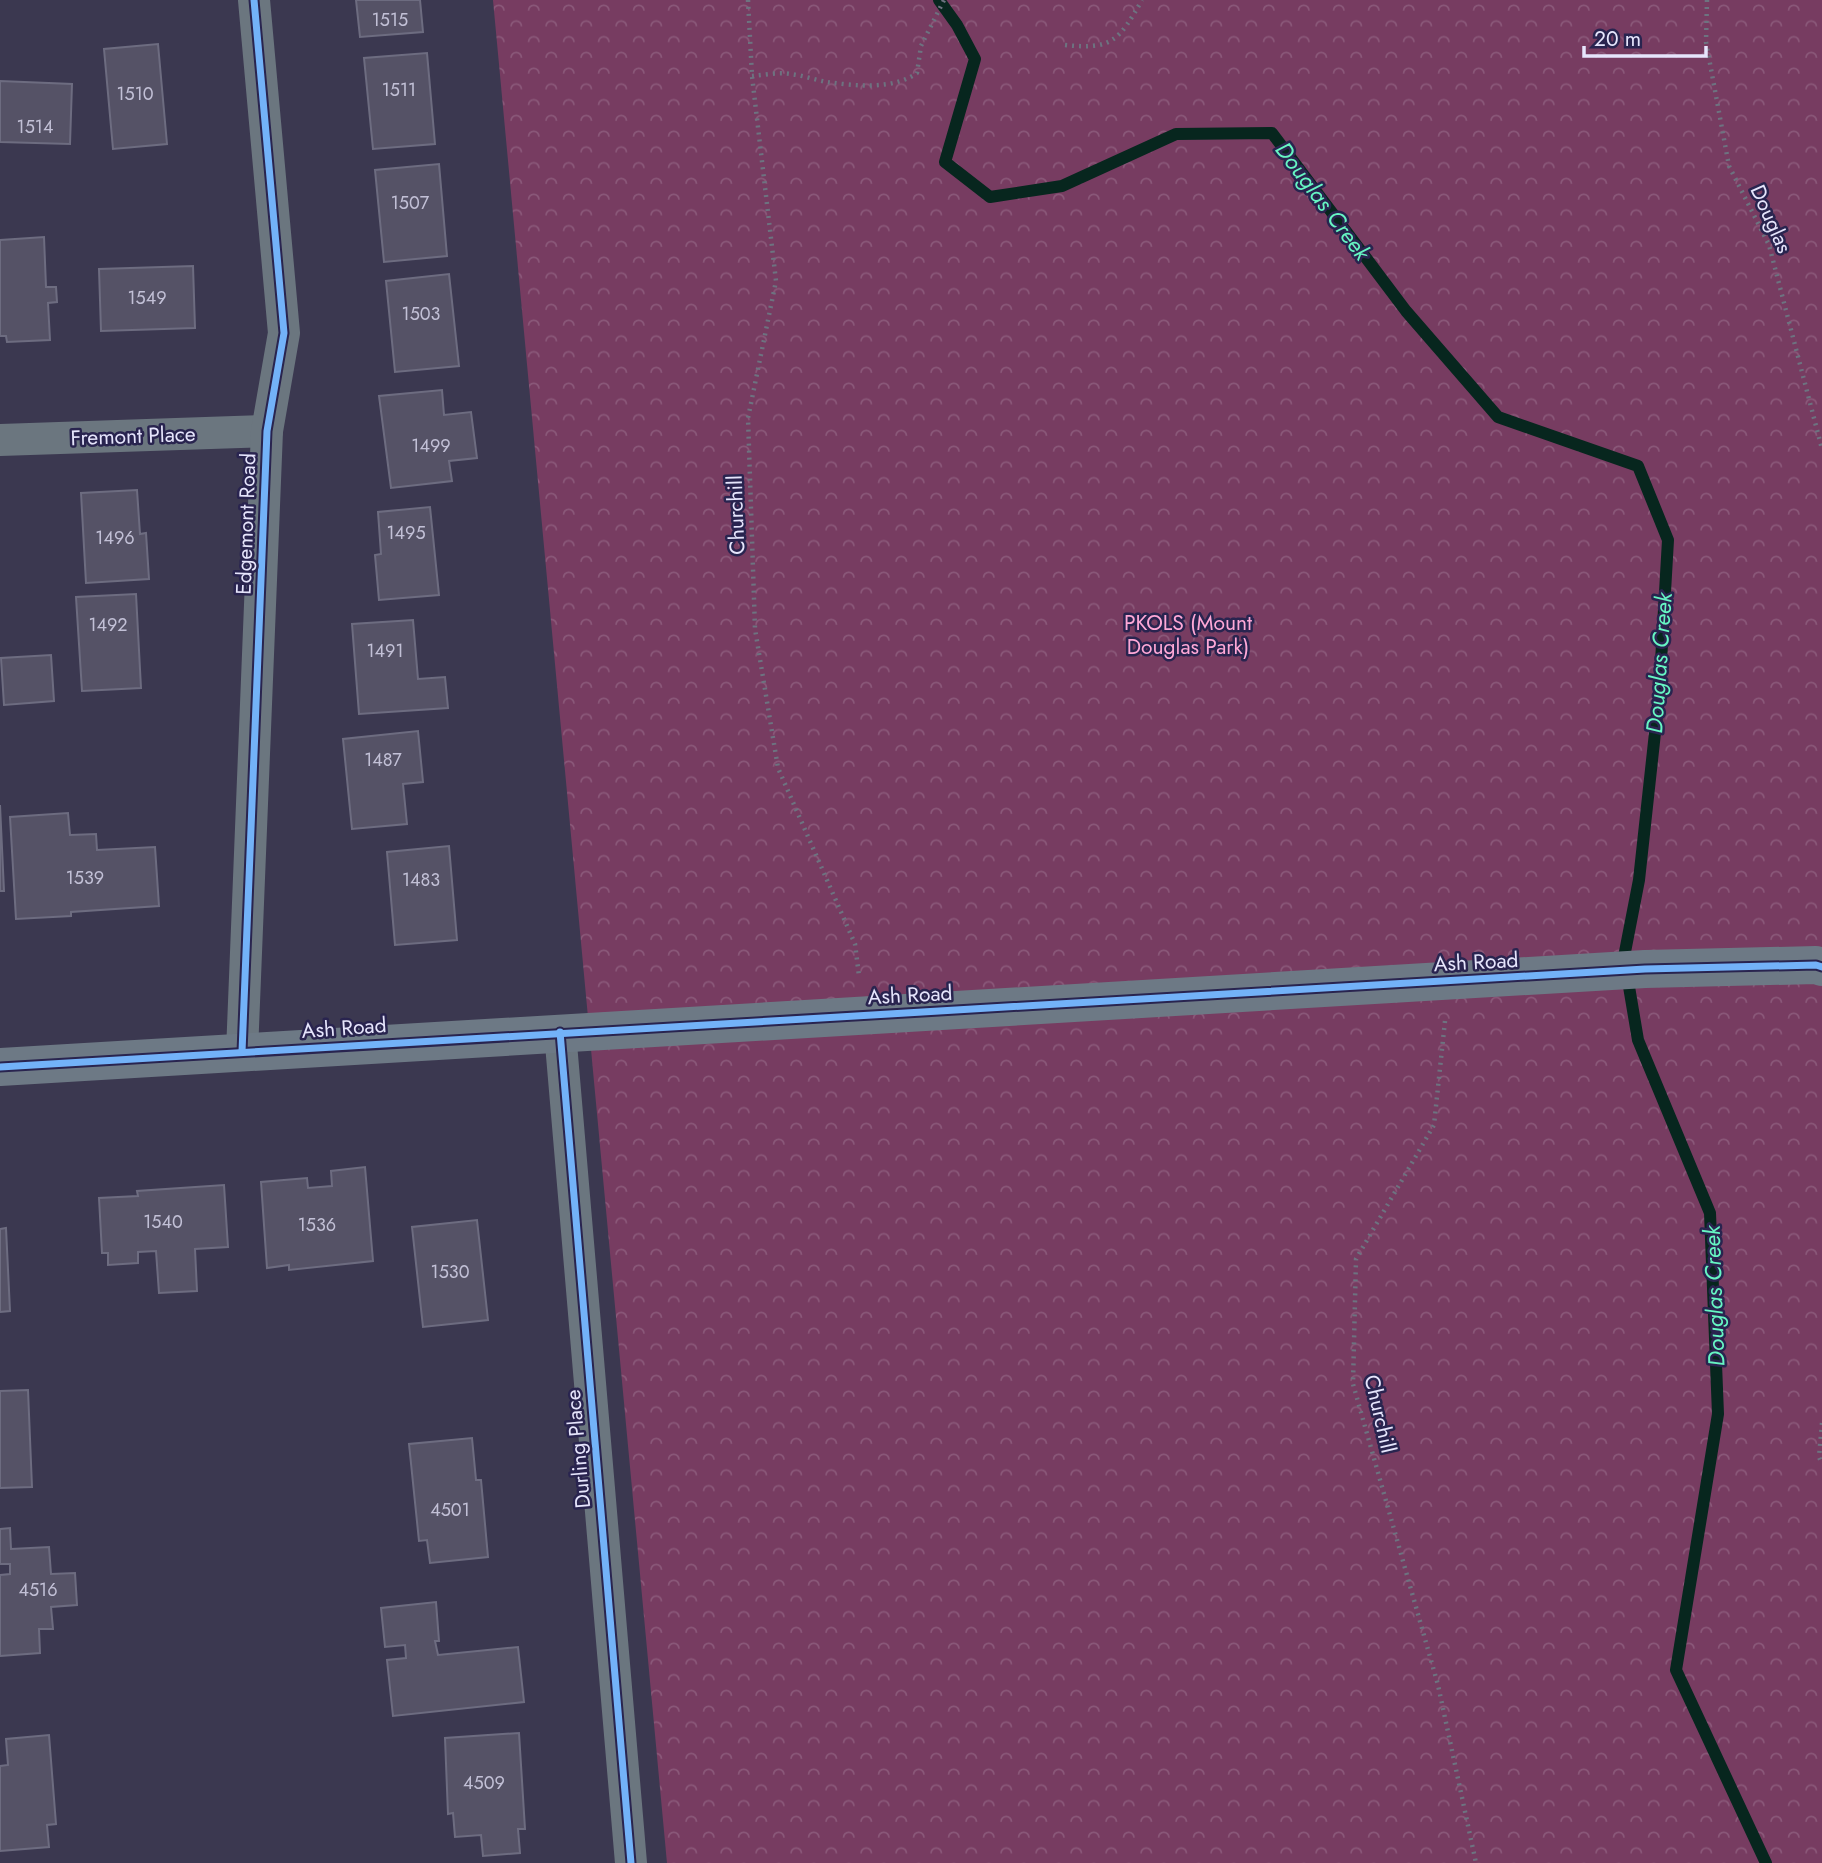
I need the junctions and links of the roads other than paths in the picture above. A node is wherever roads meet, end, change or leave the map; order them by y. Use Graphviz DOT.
graph roads {
  1 [pos="254,0"];
  2 [pos="267,431"];
  3 [pos="0,440"];
  4 [pos="1822,967"];
  5 [pos="560,1032"];
  6 [pos="242,1052"];
  7 [pos="0,1067"];
  8 [pos="631,1863"];
  1 -- 2 [label="street, Edgemont Road"];
  2 -- 3 [label="street, Fremont Place"];
  2 -- 6 [label="street, Edgemont Road"];
  4 -- 5 [label="main road, Ash Road"];
  5 -- 6 [label="main road, Ash Road"];
  5 -- 8 [label="street, Durling Place"];
  6 -- 7 [label="main road, Ash Road"];
}
